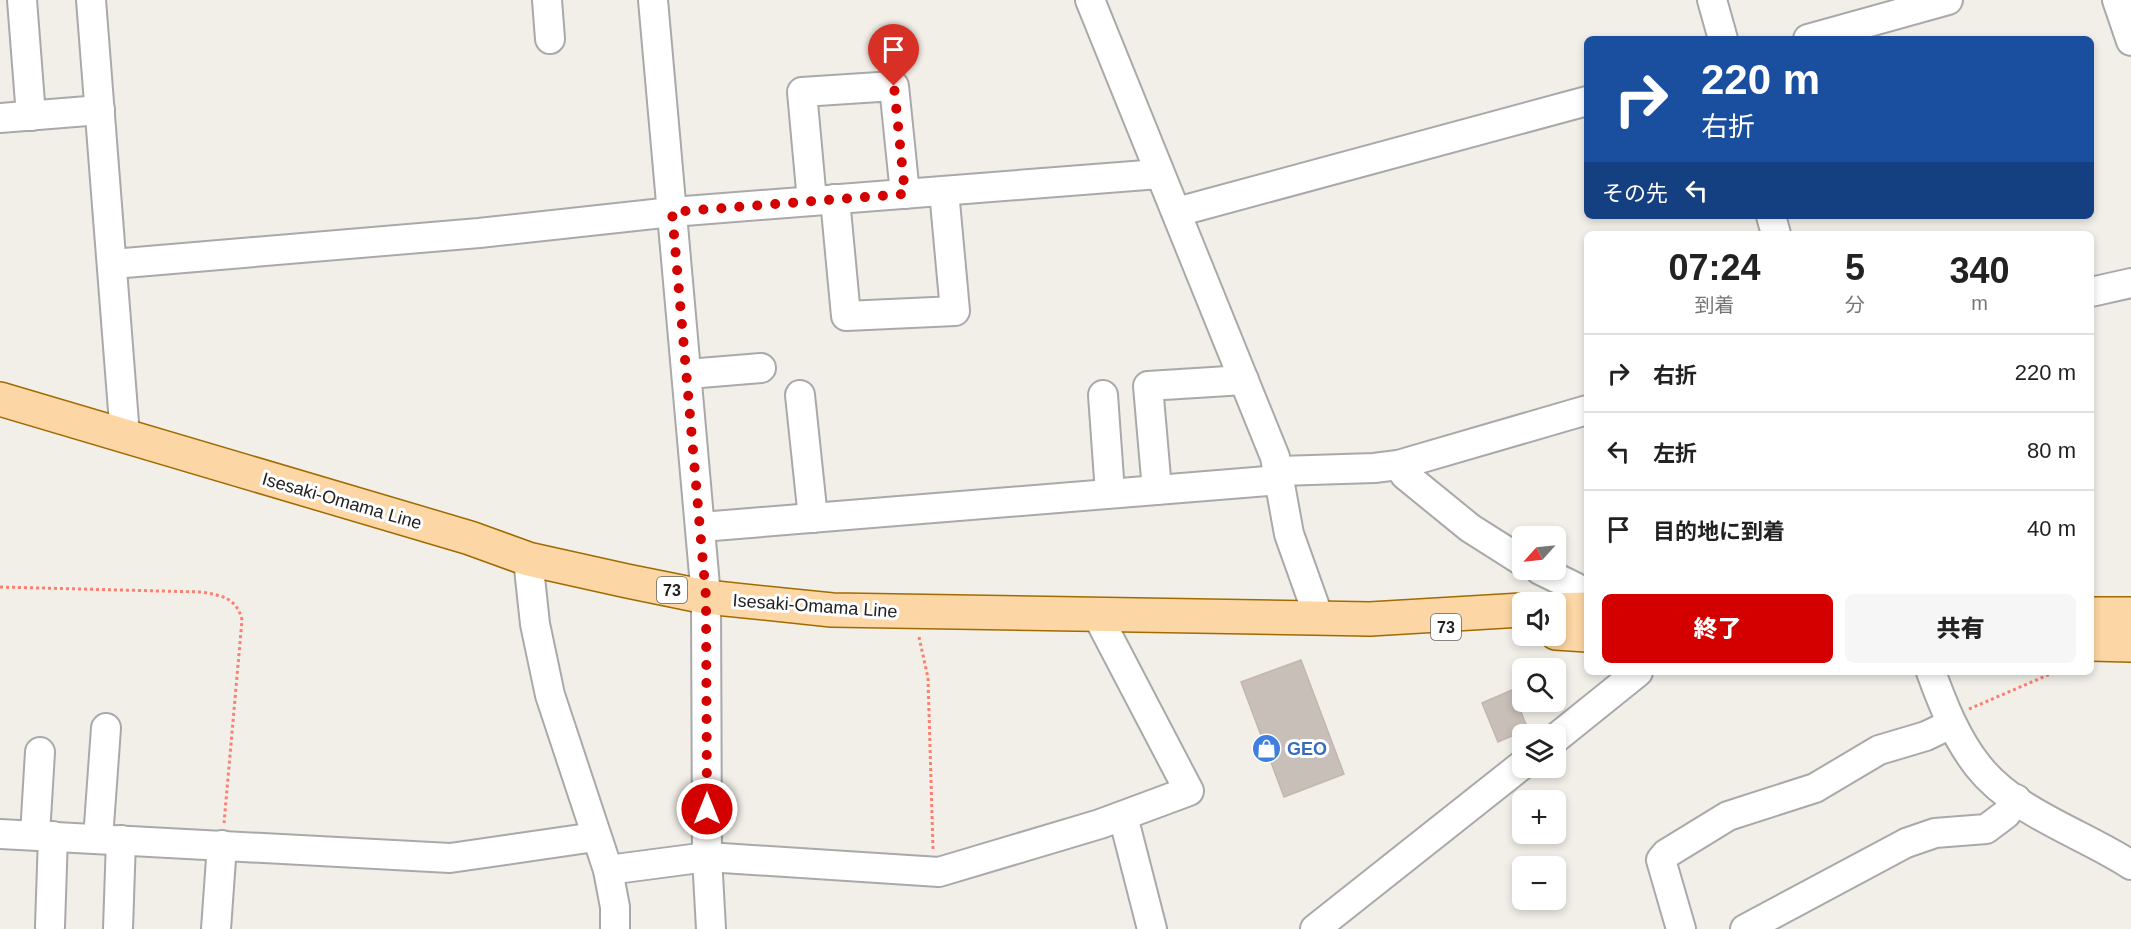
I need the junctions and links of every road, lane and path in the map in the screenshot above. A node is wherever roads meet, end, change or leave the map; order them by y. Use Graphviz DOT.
graph roads {
  1 [pos="22,0"];
  2 [pos="91,0"];
  3 [pos="547,0"];
  4 [pos="653,0"];
  5 [pos="1090,0"];
  6 [pos="1712,0"];
  7 [pos="1948,0"];
  8 [pos="2117,0"];
  9 [pos="1722,36"];
  10 [pos="1819,36"];
  11 [pos="550,39"];
  12 [pos="2131,41"];
  13 [pos="1584,102"];
  14 [pos="100,110"];
  15 [pos="31,116"];
  16 [pos="0,118"];
  17 [pos="1159,174"];
  18 [pos="944,191"];
  19 [pos="905,194"];
  20 [pos="824,200"];
  21 [pos="672,212"];
  22 [pos="1177,212"];
  23 [pos="113,264"];
  24 [pos="2131,283"];
  25 [pos="2094,291"];
  26 [pos="761,368"];
  27 [pos="688,374"];
  28 [pos="1244,380"];
  29 [pos="800,395"];
  30 [pos="1102,395"];
  31 [pos="0,399"];
  32 [pos="1584,411"];
  33 [pos="125,436"];
  34 [pos="1398,465"];
  35 [pos="1280,475"];
  36 [pos="1157,490"];
  37 [pos="1110,494"];
  38 [pos="813,518"];
  39 [pos="702,527"];
  40 [pos="1512,555"];
  41 [pos="528,559"];
  42 [pos="1561,580"];
  43 [pos="0,587"];
  44 [pos="706,597"];
  45 [pos="1512,611"];
  46 [pos="914,612"];
  47 [pos="2094,614"];
  48 [pos="2131,614"];
  49 [pos="1097,615"];
  50 [pos="1577,616"];
  51 [pos="1319,618"];
  52 [pos="1370,619"];
  53 [pos="1512,631"];
  54 [pos="2094,644"];
  55 [pos="2131,645"];
  56 [pos="1634,675"];
  57 [pos="1932,675"];
  58 [pos="2048,675"];
  59 [pos="1952,724"];
  60 [pos="106,728"];
  61 [pos="1566,730"];
  62 [pos="39,752"];
  63 [pos="1512,773"];
  64 [pos="2016,799"];
  65 [pos="1123,816"];
  66 [pos="0,834"];
  67 [pos="44,836"];
  68 [pos="595,837"];
  69 [pos="110,840"];
  70 [pos="222,845"];
  71 [pos="707,857"];
  72 [pos="2131,865"];
  73 [pos="608,870"];
  74 [pos="934,871"];
  75 [pos="50,926"];
  76 [pos="118,929"];
  77 [pos="216,929"];
  78 [pos="615,929"];
  79 [pos="711,929"];
  80 [pos="1152,929"];
  81 [pos="1315,929"];
  82 [pos="1681,929"];
  83 [pos="1745,929"];
  1 -- 15 [label="street"];
  2 -- 14 [label="street"];
  3 -- 11 [label="street"];
  4 -- 21 [label="street"];
  5 -- 17 [label="street"];
  6 -- 9 [label="street"];
  7 -- 10 [label="street"];
  8 -- 12 [label="street"];
  13 -- 22 [label="street"];
  14 -- 15 [label="street"];
  14 -- 23 [label="street"];
  15 -- 16 [label="street"];
  17 -- 18 [label="street"];
  17 -- 22 [label="street"];
  18 -- 19 [label="street"];
  18 -- 20 [label="street"];
  19 -- 20 [label="street"];
  19 -- 20 [label="street"];
  20 -- 21 [label="street"];
  21 -- 23 [label="street"];
  21 -- 27 [label="street"];
  22 -- 28 [label="street"];
  23 -- 33 [label="street"];
  24 -- 25 [label="street"];
  26 -- 27 [label="street"];
  27 -- 39 [label="street"];
  28 -- 35 [label="street"];
  28 -- 36 [label="street"];
  29 -- 38 [label="street"];
  30 -- 37 [label="street"];
  31 -- 33 [label="main road, Isesaki-Omama Line / 73"];
  32 -- 34 [label="street"];
  33 -- 41 [label="main road, Isesaki-Omama Line / 73"];
  34 -- 35 [label="street"];
  34 -- 40 [label="street"];
  35 -- 36 [label="street"];
  35 -- 51 [label="street"];
  36 -- 37 [label="street"];
  37 -- 38 [label="street"];
  38 -- 39 [label="street"];
  39 -- 44 [label="street"];
  41 -- 44 [label="main road, Isesaki-Omama Line / 73"];
  41 -- 68 [label="street"];
  42 -- 50 [label="street"];
  43 -- 70 [label="path"];
  44 -- 46 [label="main road, Isesaki-Omama Line / 73"];
  44 -- 71 [label="street"];
  45 -- 52 [label="main road, Isesaki-Omama Line / 73"];
  46 -- 49 [label="main road, Isesaki-Omama Line / 73"];
  46 -- 74 [label="path"];
  47 -- 48 [label="main road"];
  49 -- 51 [label="main road, Isesaki-Omama Line / 73"];
  49 -- 65 [label="street"];
  51 -- 52 [label="main road, Isesaki-Omama Line / 73"];
  52 -- 53 [label="main road, Isesaki-Omama Line / 73"];
  54 -- 55 [label="main road"];
  56 -- 61 [label="street"];
  57 -- 59 [label="street"];
  58 -- 59 [label="path"];
  59 -- 64 [label="street"];
  59 -- 82 [label="street"];
  60 -- 69 [label="street"];
  62 -- 67 [label="street"];
  63 -- 81 [label="street"];
  64 -- 72 [label="street"];
  64 -- 83 [label="street"];
  65 -- 74 [label="street"];
  65 -- 80 [label="street"];
  66 -- 67 [label="street"];
  67 -- 69 [label="street"];
  67 -- 75 [label="street"];
  68 -- 70 [label="street"];
  68 -- 73 [label="street"];
  69 -- 70 [label="street"];
  69 -- 76 [label="street"];
  70 -- 77 [label="street"];
  71 -- 73 [label="street"];
  71 -- 74 [label="street"];
  71 -- 79 [label="street"];
  73 -- 78 [label="street"];
}
